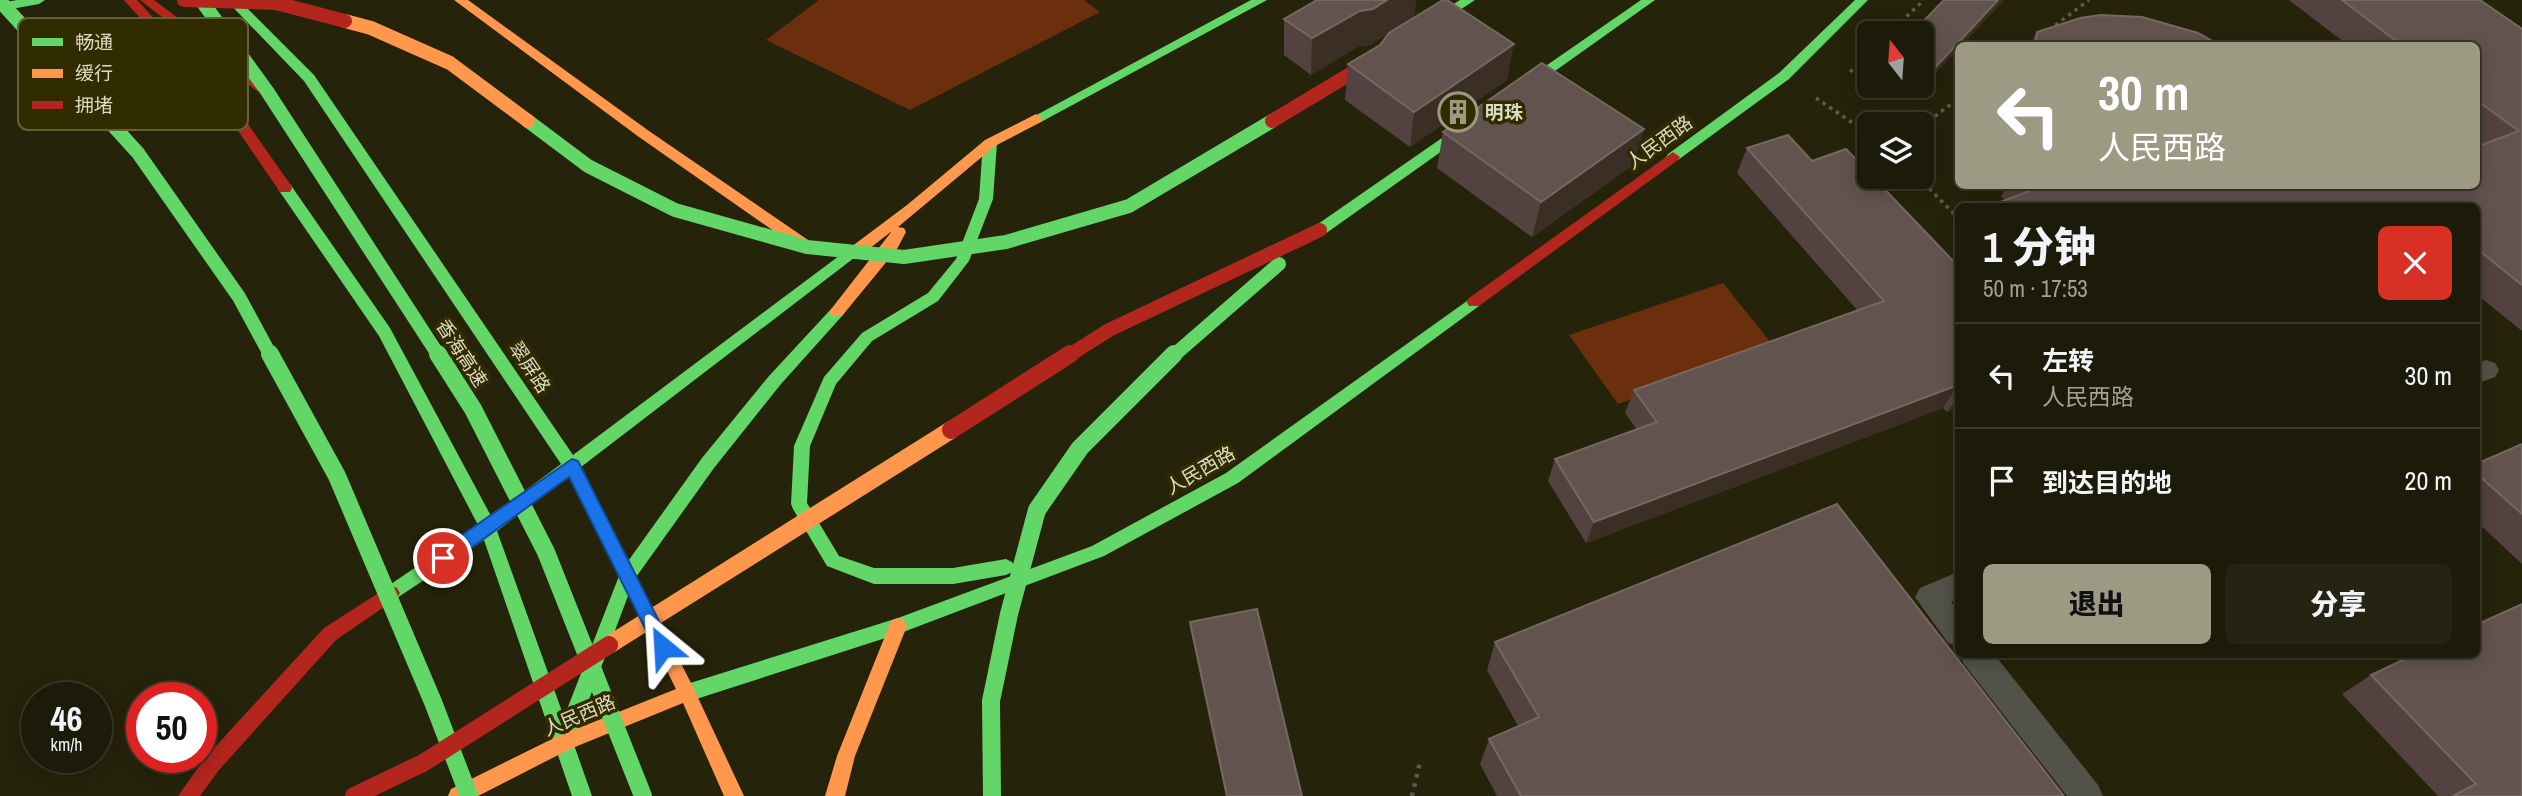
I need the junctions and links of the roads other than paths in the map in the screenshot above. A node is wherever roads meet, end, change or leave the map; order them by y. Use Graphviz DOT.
graph roads {
  1 [pos="39,0"];
  2 [pos="130,0"];
  3 [pos="146,0"];
  4 [pos="184,0"];
  5 [pos="201,0"];
  6 [pos="232,0"];
  7 [pos="460,0"];
  8 [pos="1261,0"];
  9 [pos="1469,0"];
  10 [pos="1648,0"];
  11 [pos="1862,0"];
  12 [pos="0,1"];
  13 [pos="0,7"];
  14 [pos="146,18"];
  15 [pos="170,18"];
  16 [pos="214,18"];
  17 [pos="18,21"];
  18 [pos="1401,43"];
  19 [pos="1378,57"];
  20 [pos="248,65"];
  21 [pos="248,77"];
  22 [pos="267,91"];
  23 [pos="117,130"];
  24 [pos="245,130"];
  25 [pos="990,143"];
  26 [pos="912,209"];
  27 [pos="1320,230"];
  28 [pos="807,247"];
  29 [pos="572,466"];
  30 [pos="488,528"];
  31 [pos="1098,551"];
  32 [pos="627,576"];
  33 [pos="1955,586"];
  34 [pos="898,626"];
  35 [pos="1955,629"];
  36 [pos="1978,658"];
  37 [pos="687,693"];
  38 [pos="563,743"];
  39 [pos="188,796"];
  40 [pos="354,796"];
  41 [pos="458,796"];
  42 [pos="469,796"];
  43 [pos="582,796"];
  44 [pos="643,796"];
  45 [pos="734,796"];
  46 [pos="835,796"];
  47 [pos="992,796"];
  48 [pos="2087,796"];
  1 -- 13 [label="main road"];
  2 -- 14 [label="main road"];
  3 -- 15 [label="main road, 香海高速, bridge"];
  4 -- 28 [label="main road, bridge"];
  5 -- 16 [label="main road, bridge"];
  6 -- 29 [label="main road, 翠屏路"];
  7 -- 28 [label="main road"];
  8 -- 25 [label="main road"];
  9 -- 18 [label="main road"];
  10 -- 27 [label="main road"];
  11 -- 31 [label="main road, 人民西路"];
  12 -- 17 [label="main road, bridge"];
  19 -- 28 [label="main road, bridge"];
  20 -- 22 [label="main road, bridge"];
  21 -- 22 [label="main road, 香海高速, bridge"];
  22 -- 44 [label="main road, 香海高速, bridge"];
  23 -- 42 [label="main road, bridge"];
  24 -- 30 [label="main road"];
  25 -- 26 [label="main road"];
  25 -- 31 [label="main road"];
  26 -- 29 [label="main road"];
  26 -- 32 [label="main road"];
  27 -- 40 [label="main road, bridge"];
  27 -- 47 [label="main road, bridge"];
  29 -- 30 [label="main road"];
  29 -- 32 [label="main road, 翠屏路"];
  30 -- 38 [label="main road"];
  30 -- 39 [label="main road"];
  31 -- 34 [label="main road, 人民西路"];
  32 -- 37 [label="main road, 翠屏路"];
  32 -- 38 [label="main road"];
  33 -- 35 [label="lane"];
  34 -- 37 [label="main road, 人民西路"];
  34 -- 46 [label="main road"];
  36 -- 48 [label="lane"];
  37 -- 38 [label="main road, 人民西路"];
  37 -- 45 [label="main road, 翠屏路"];
  38 -- 41 [label="main road, 人民西路"];
  38 -- 43 [label="main road"];
}
